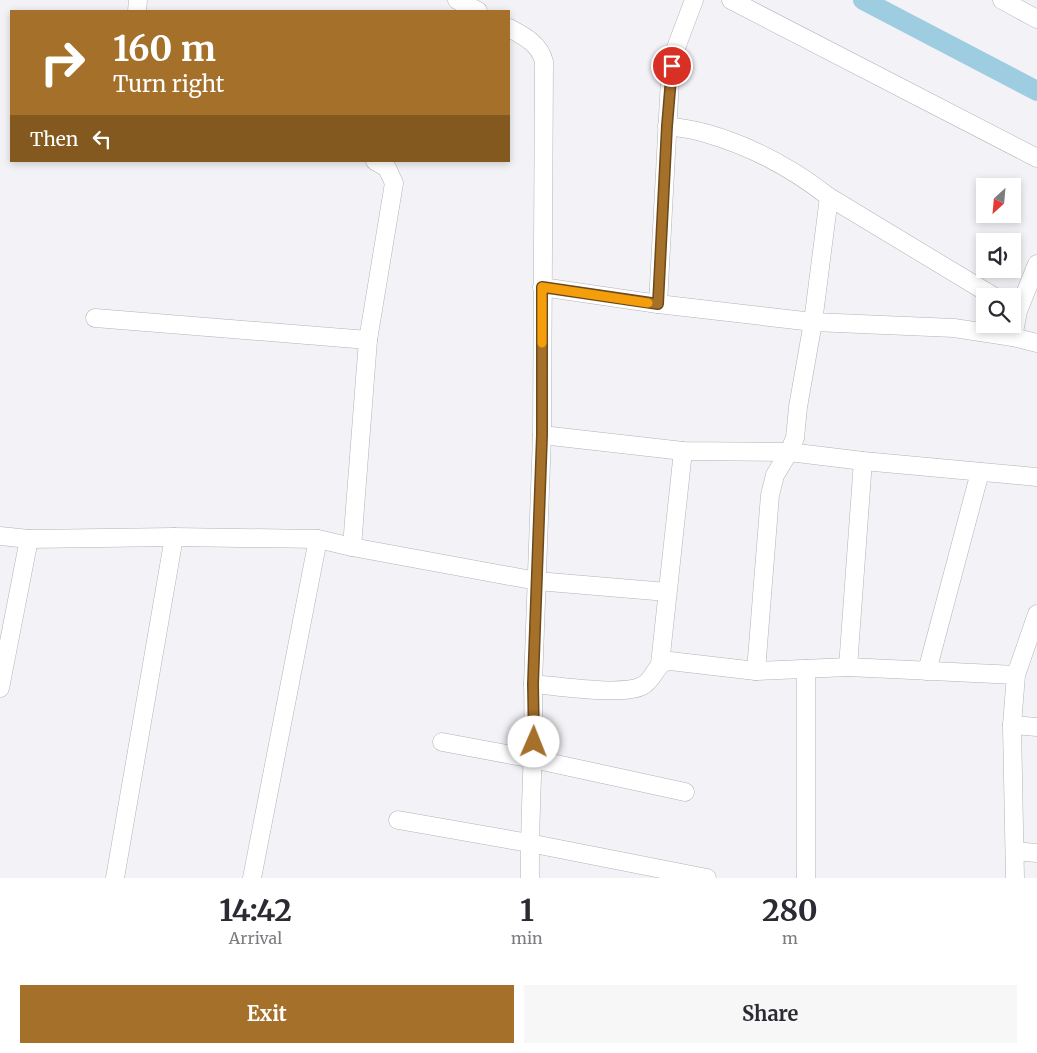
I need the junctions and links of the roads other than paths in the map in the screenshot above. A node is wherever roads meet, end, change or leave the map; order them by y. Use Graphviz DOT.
graph roads {
  1 [pos="457,0"];
  2 [pos="694,0"];
  3 [pos="731,0"];
  4 [pos="1002,0"];
  5 [pos="476,10"];
  6 [pos="1037,19"];
  7 [pos="510,28"];
  8 [pos="667,126"];
  9 [pos="1037,158"];
  10 [pos="376,162"];
  11 [pos="829,197"];
  12 [pos="1037,264"];
  13 [pos="542,287"];
  14 [pos="980,288"];
  15 [pos="1021,297"];
  16 [pos="658,304"];
  17 [pos="95,318"];
  18 [pos="813,322"];
  19 [pos="1013,333"];
  20 [pos="1013,338"];
  21 [pos="368,340"];
  22 [pos="1037,343"];
  23 [pos="542,435"];
  24 [pos="683,451"];
  25 [pos="789,452"];
  26 [pos="863,461"];
  27 [pos="980,472"];
  28 [pos="1037,477"];
  29 [pos="0,536"];
  30 [pos="174,537"];
  31 [pos="29,539"];
  32 [pos="318,539"];
  33 [pos="352,547"];
  34 [pos="537,581"];
  35 [pos="667,592"];
  36 [pos="1037,614"];
  37 [pos="660,664"];
  38 [pos="848,667"];
  39 [pos="806,670"];
  40 [pos="927,670"];
  41 [pos="756,671"];
  42 [pos="1016,675"];
  43 [pos="533,684"];
  44 [pos="0,688"];
  45 [pos="1012,725"];
  46 [pos="1037,727"];
  47 [pos="442,742"];
  48 [pos="533,759"];
  49 [pos="685,792"];
  50 [pos="398,820"];
  51 [pos="529,843"];
  52 [pos="1015,851"];
  53 [pos="1037,852"];
  54 [pos="115,878"];
  55 [pos="252,878"];
  56 [pos="530,878"];
  57 [pos="707,878"];
  58 [pos="806,878"];
  59 [pos="1015,878"];
  1 -- 5 [label="street"];
  2 -- 8 [label="street"];
  3 -- 9 [label="street"];
  4 -- 6 [label="street"];
  7 -- 13 [label="street"];
  8 -- 11 [label="street"];
  8 -- 16 [label="street"];
  10 -- 21 [label="street"];
  11 -- 14 [label="street"];
  11 -- 18 [label="street"];
  12 -- 15 [label="street"];
  13 -- 16 [label="street"];
  13 -- 23 [label="street"];
  16 -- 18 [label="street"];
  17 -- 21 [label="street"];
  18 -- 20 [label="street"];
  18 -- 25 [label="street"];
  19 -- 20 [label="street"];
  20 -- 22 [label="street"];
  21 -- 33 [label="street"];
  23 -- 24 [label="street"];
  23 -- 34 [label="street"];
  24 -- 25 [label="street"];
  24 -- 35 [label="street"];
  25 -- 26 [label="street"];
  25 -- 41 [label="street"];
  26 -- 27 [label="street"];
  26 -- 38 [label="street"];
  27 -- 28 [label="street"];
  27 -- 40 [label="street"];
  29 -- 31 [label="street"];
  30 -- 31 [label="street"];
  30 -- 32 [label="street"];
  30 -- 54 [label="street"];
  31 -- 44 [label="street"];
  32 -- 33 [label="street"];
  32 -- 55 [label="street"];
  33 -- 34 [label="street"];
  34 -- 35 [label="street"];
  34 -- 43 [label="street"];
  35 -- 37 [label="street"];
  36 -- 42 [label="street"];
  37 -- 41 [label="street"];
  37 -- 43 [label="street"];
  38 -- 39 [label="street"];
  38 -- 40 [label="street"];
  39 -- 41 [label="street"];
  39 -- 58 [label="street"];
  40 -- 42 [label="street"];
  42 -- 45 [label="street"];
  43 -- 48 [label="street"];
  45 -- 46 [label="street"];
  45 -- 52 [label="street"];
  47 -- 48 [label="street"];
  48 -- 49 [label="street"];
  48 -- 51 [label="street"];
  50 -- 51 [label="street"];
  51 -- 56 [label="street"];
  51 -- 57 [label="street"];
  52 -- 53 [label="street"];
  52 -- 59 [label="street"];
}
